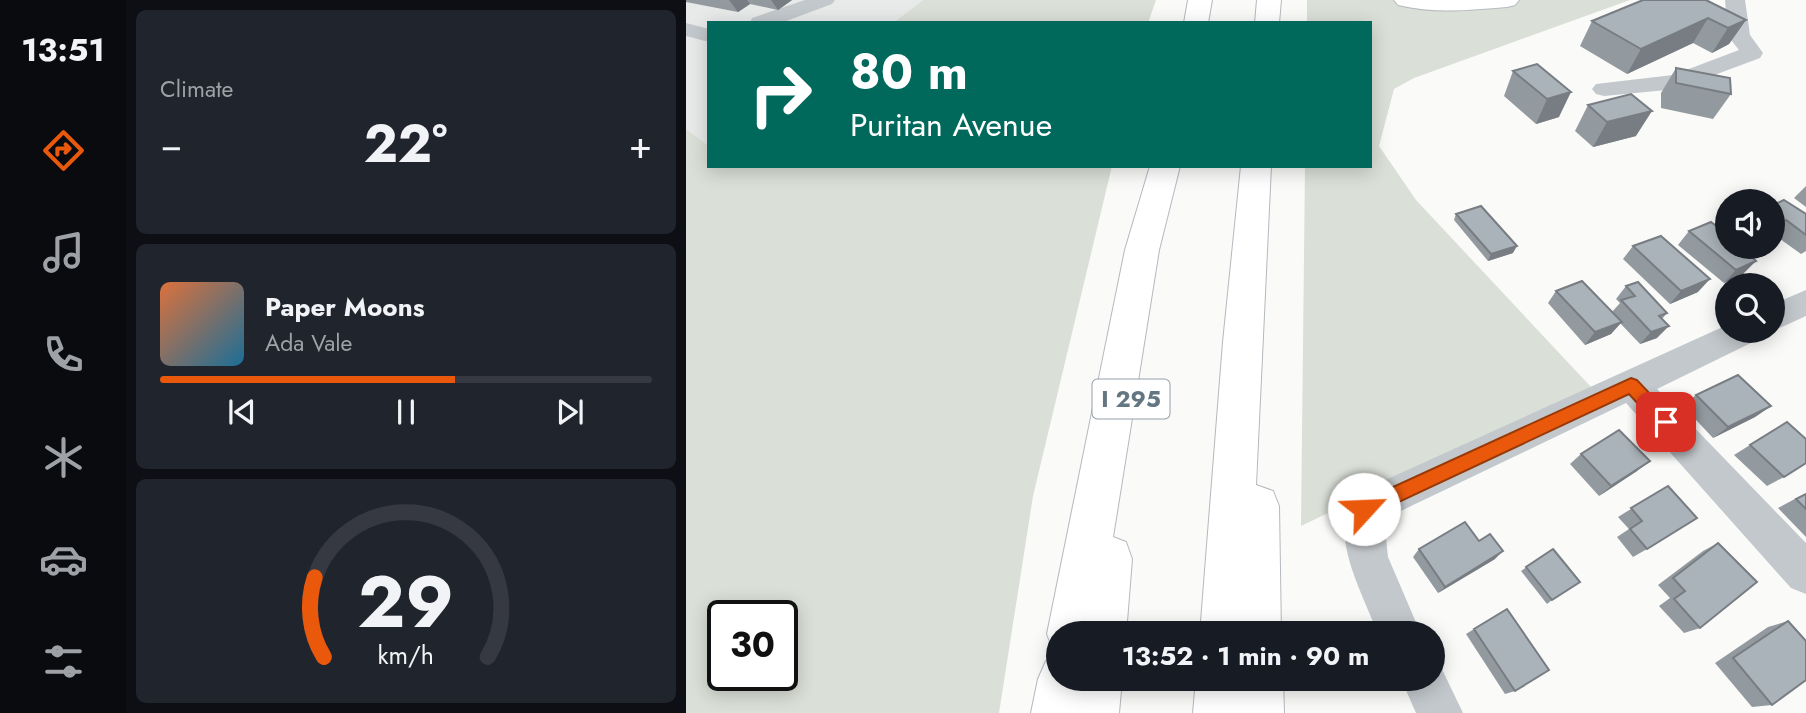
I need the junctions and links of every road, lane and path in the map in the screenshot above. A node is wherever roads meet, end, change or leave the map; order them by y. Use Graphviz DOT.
graph roads {
  1 [pos="825,0"];
  2 [pos="1200,0"];
  3 [pos="1269,0"];
  4 [pos="1406,0"];
  5 [pos="1507,0"];
  6 [pos="1735,0"];
  7 [pos="766,21"];
  8 [pos="1196,21"];
  9 [pos="1267,21"];
  10 [pos="686,30"];
  11 [pos="707,35"];
  12 [pos="1604,89"];
  13 [pos="1166,168"];
  14 [pos="1167,168"];
  15 [pos="1256,168"];
  16 [pos="1806,302"];
  17 [pos="1785,312"];
  18 [pos="1242,342"];
  19 [pos="1720,343"];
  20 [pos="1631,385"];
  21 [pos="1806,573"];
  22 [pos="1074,621"];
  23 [pos="1103,621"];
  24 [pos="1226,621"];
  25 [pos="1256,621"];
  26 [pos="1395,621"];
  27 [pos="1062,691"];
  28 [pos="1095,691"];
  29 [pos="1221,691"];
  30 [pos="1257,691"];
  31 [pos="1429,691"];
  32 [pos="1058,713"];
  33 [pos="1092,713"];
  34 [pos="1220,713"];
  35 [pos="1257,713"];
  36 [pos="1440,713"];
  1 -- 7 [label="street"];
  2 -- 8 [label="highway"];
  3 -- 9 [label="highway"];
  4 -- 5 [label="highway"];
  6 -- 12 [label="street"];
  10 -- 11 [label="street"];
  13 -- 22 [label="highway"];
  14 -- 23 [label="highway, I 295"];
  15 -- 18 [label="highway"];
  16 -- 17 [label="street"];
  18 -- 24 [label="highway"];
  18 -- 25 [label="highway"];
  19 -- 20 [label="street"];
  20 -- 21 [label="street"];
  20 -- 26 [label="street"];
  27 -- 32 [label="highway"];
  28 -- 33 [label="highway"];
  29 -- 34 [label="highway"];
  30 -- 35 [label="highway"];
  31 -- 36 [label="street"];
}
